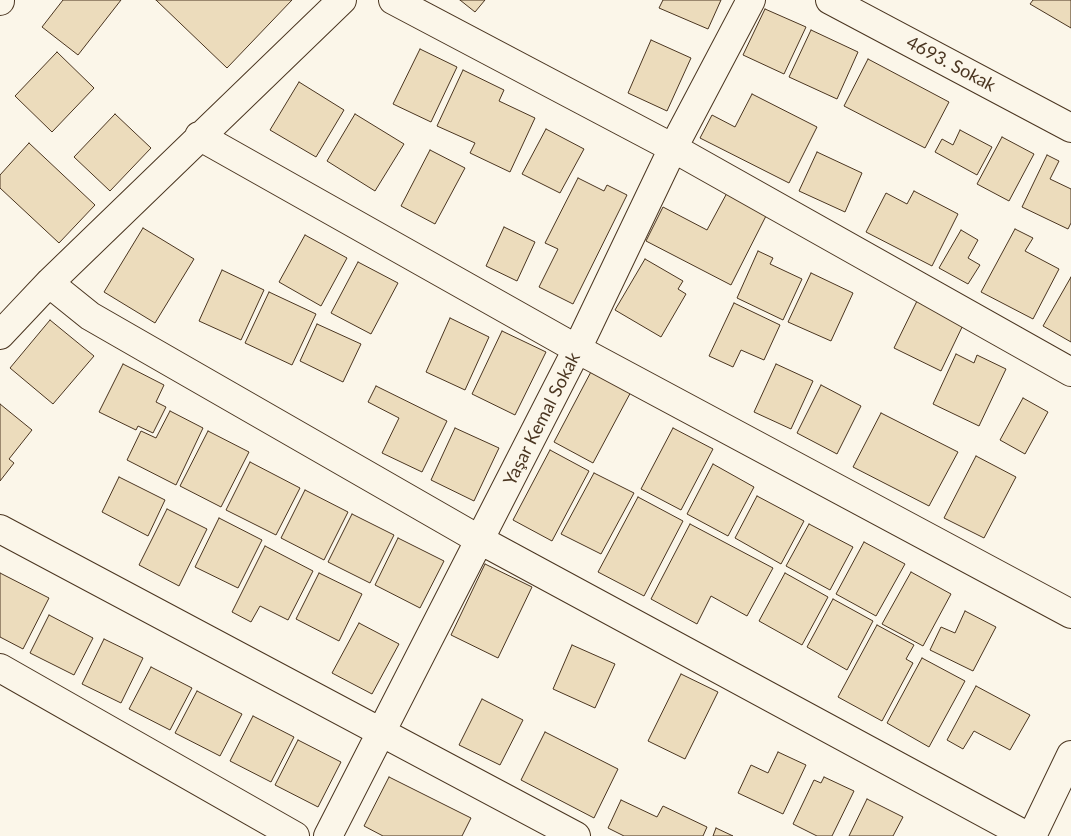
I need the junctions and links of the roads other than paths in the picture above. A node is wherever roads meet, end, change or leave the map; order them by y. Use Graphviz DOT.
graph roads {
  1 [pos="342,0"];
  2 [pos="393,0"];
  3 [pos="751,0"];
  4 [pos="830,0"];
  5 [pos="1071,128"];
  6 [pos="199,136"];
  7 [pos="673,148"];
  8 [pos="49,283"];
  9 [pos="0,335"];
  10 [pos="577,349"];
  11 [pos="1071,372"];
  12 [pos="0,529"];
  13 [pos="480,540"];
  14 [pos="1071,614"];
  15 [pos="0,668"];
  16 [pos="381,732"];
  17 [pos="1071,755"];
  18 [pos="295,836"];
  19 [pos="328,836"];
  20 [pos="576,836"];
  21 [pos="1027,836"];
  22 [pos="1032,836"];
  1 -- 6 [label="street"];
  2 -- 7 [label="street"];
  3 -- 7 [label="street, Yaşar Kemal Sokak"];
  4 -- 5 [label="street, 4693. Sokak"];
  6 -- 8 [label="street"];
  6 -- 10 [label="street"];
  7 -- 10 [label="street, Yaşar Kemal Sokak"];
  7 -- 11 [label="street"];
  8 -- 9 [label="street"];
  8 -- 13 [label="street"];
  10 -- 13 [label="street, Yaşar Kemal Sokak"];
  10 -- 14 [label="street"];
  12 -- 16 [label="street"];
  13 -- 16 [label="street, Yaşar Kemal Sokak"];
  13 -- 21 [label="street"];
  15 -- 18 [label="street"];
  16 -- 19 [label="street, Yaşar Kemal Sokak"];
  16 -- 20 [label="street"];
  17 -- 22 [label="street"];
}
